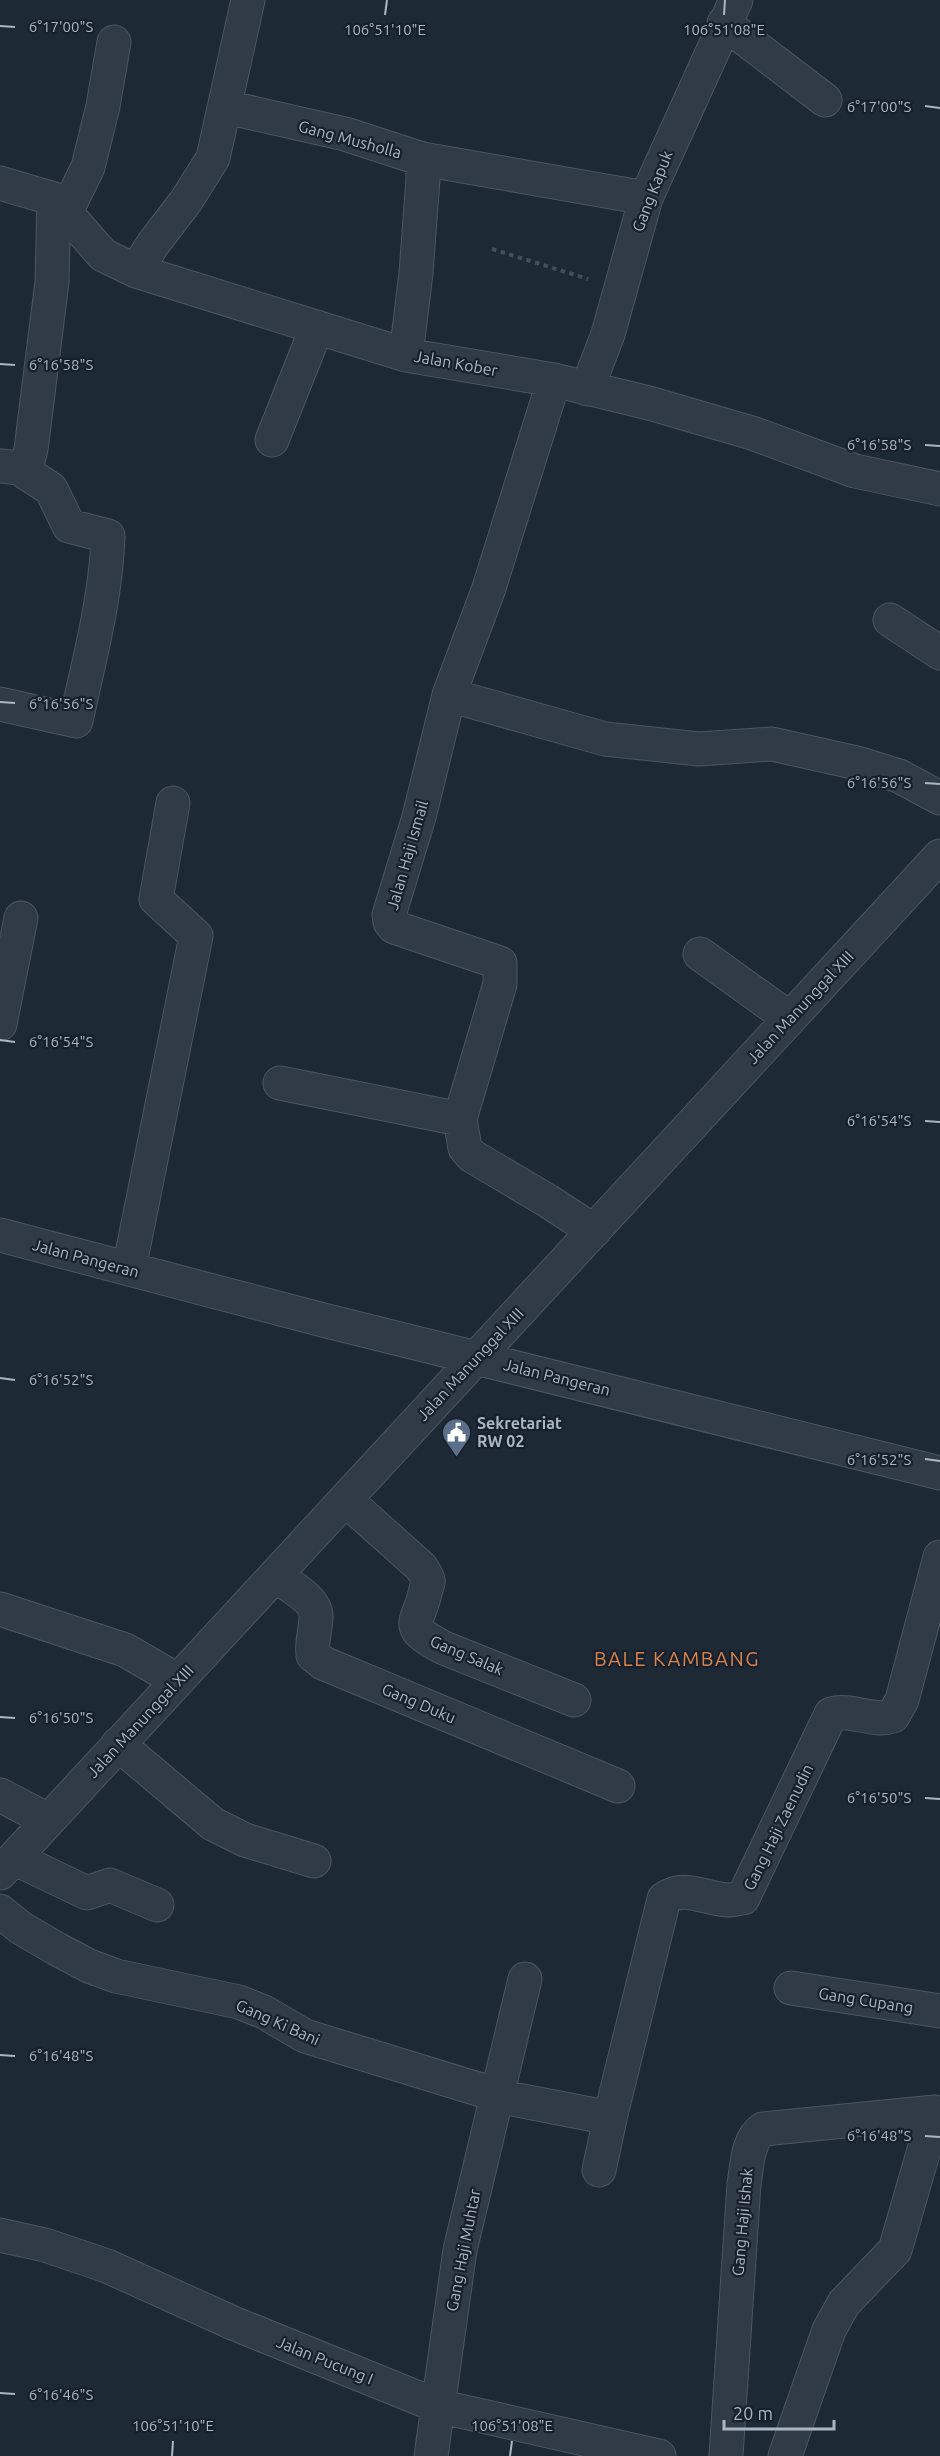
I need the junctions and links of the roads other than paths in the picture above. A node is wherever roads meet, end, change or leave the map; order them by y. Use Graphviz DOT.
graph roads {
  1 [pos="248,0"];
  2 [pos="730,12"];
  3 [pos="114,42"];
  4 [pos="825,100"];
  5 [pos="226,107"];
  6 [pos="422,159"];
  7 [pos="0,183"];
  8 [pos="646,198"];
  9 [pos="60,205"];
  10 [pos="136,272"];
  11 [pos="316,327"];
  12 [pos="406,355"];
  13 [pos="554,380"];
  14 [pos="587,389"];
  15 [pos="272,440"];
  16 [pos="10,467"];
  17 [pos="940,489"];
  18 [pos="890,620"];
  19 [pos="940,653"];
  20 [pos="449,695"];
  21 [pos="0,704"];
  22 [pos="940,798"];
  23 [pos="173,803"];
  24 [pos="940,856"];
  25 [pos="21,918"];
  26 [pos="700,954"];
  27 [pos="789,1018"];
  28 [pos="0,1024"];
  29 [pos="280,1083"];
  30 [pos="460,1119"];
  31 [pos="594,1232"];
  32 [pos="1,1240"];
  33 [pos="129,1269"];
  34 [pos="476,1357"];
  35 [pos="940,1473"];
  36 [pos="346,1500"];
  37 [pos="940,1557"];
  38 [pos="276,1576"];
  39 [pos="0,1609"];
  40 [pos="177,1680"];
  41 [pos="574,1700"];
  42 [pos="118,1744"];
  43 [pos="618,1786"];
  44 [pos="0,1795"];
  45 [pos="48,1820"];
  46 [pos="314,1861"];
  47 [pos="7,1865"];
  48 [pos="157,1905"];
  49 [pos="0,1911"];
  50 [pos="525,1979"];
  51 [pos="791,1988"];
  52 [pos="940,2011"];
  53 [pos="498,2095"];
  54 [pos="611,2114"];
  55 [pos="599,2170"];
  56 [pos="0,2235"];
  57 [pos="438,2406"];
  58 [pos="431,2456"];
  59 [pos="659,2456"];
  60 [pos="726,2456"];
  61 [pos="785,2456"];
  1 -- 5 [label="street"];
  2 -- 4 [label="street"];
  2 -- 8 [label="street, Gang Kapuk"];
  3 -- 9 [label="street"];
  5 -- 6 [label="street, Gang Musholla"];
  5 -- 10 [label="street"];
  6 -- 8 [label="street"];
  6 -- 12 [label="street, Gang Musholla"];
  7 -- 9 [label="street"];
  8 -- 14 [label="street, Gang Kapuk"];
  9 -- 10 [label="street, Jalan Kober"];
  9 -- 16 [label="street"];
  10 -- 11 [label="street, Jalan Kober"];
  11 -- 12 [label="street, Jalan Kober"];
  11 -- 15 [label="street"];
  12 -- 13 [label="street, Jalan Kober"];
  13 -- 14 [label="street, Jalan Kober"];
  13 -- 20 [label="street, Jalan Haji Ismail"];
  14 -- 17 [label="street, Jalan Kober"];
  16 -- 21 [label="street"];
  18 -- 19 [label="street"];
  20 -- 22 [label="street"];
  20 -- 30 [label="street, Jalan Haji Ismail"];
  23 -- 33 [label="street"];
  24 -- 27 [label="street, Jalan Manunggal XIII"];
  25 -- 28 [label="street"];
  26 -- 27 [label="street"];
  27 -- 31 [label="street, Jalan Manunggal XIII"];
  29 -- 30 [label="street"];
  30 -- 31 [label="street, Jalan Haji Ismail"];
  31 -- 34 [label="street, Jalan Manunggal XIII"];
  32 -- 33 [label="street, Jalan Pangeran"];
  33 -- 34 [label="street, Jalan Pangeran"];
  34 -- 35 [label="street, Jalan Pangeran"];
  34 -- 36 [label="street, Jalan Manunggal XIII"];
  36 -- 38 [label="street, Jalan Manunggal XIII"];
  36 -- 41 [label="street, Gang Salak"];
  37 -- 54 [label="street, Gang Haji Zaenudin"];
  38 -- 40 [label="street, Jalan Manunggal XIII"];
  38 -- 43 [label="street, Gang Duku"];
  39 -- 40 [label="street"];
  40 -- 42 [label="street, Jalan Manunggal XIII"];
  42 -- 45 [label="street, Jalan Manunggal XIII"];
  42 -- 46 [label="street"];
  44 -- 45 [label="street"];
  45 -- 47 [label="street, Jalan Manunggal XIII"];
  47 -- 48 [label="street"];
  49 -- 53 [label="street, Gang Ki Bani"];
  50 -- 53 [label="street, Gang Haji Muhtar"];
  51 -- 52 [label="street, Gang Cupang"];
  53 -- 54 [label="street"];
  53 -- 57 [label="street, Gang Haji Muhtar"];
  54 -- 55 [label="street"];
  56 -- 57 [label="street, Jalan Pucung I"];
  57 -- 58 [label="street, Gang Haji Muhtar"];
  57 -- 59 [label="street, Jalan Pucung I"];
  60 -- 61 [label="street, Gang Haji Ishak"];
}
